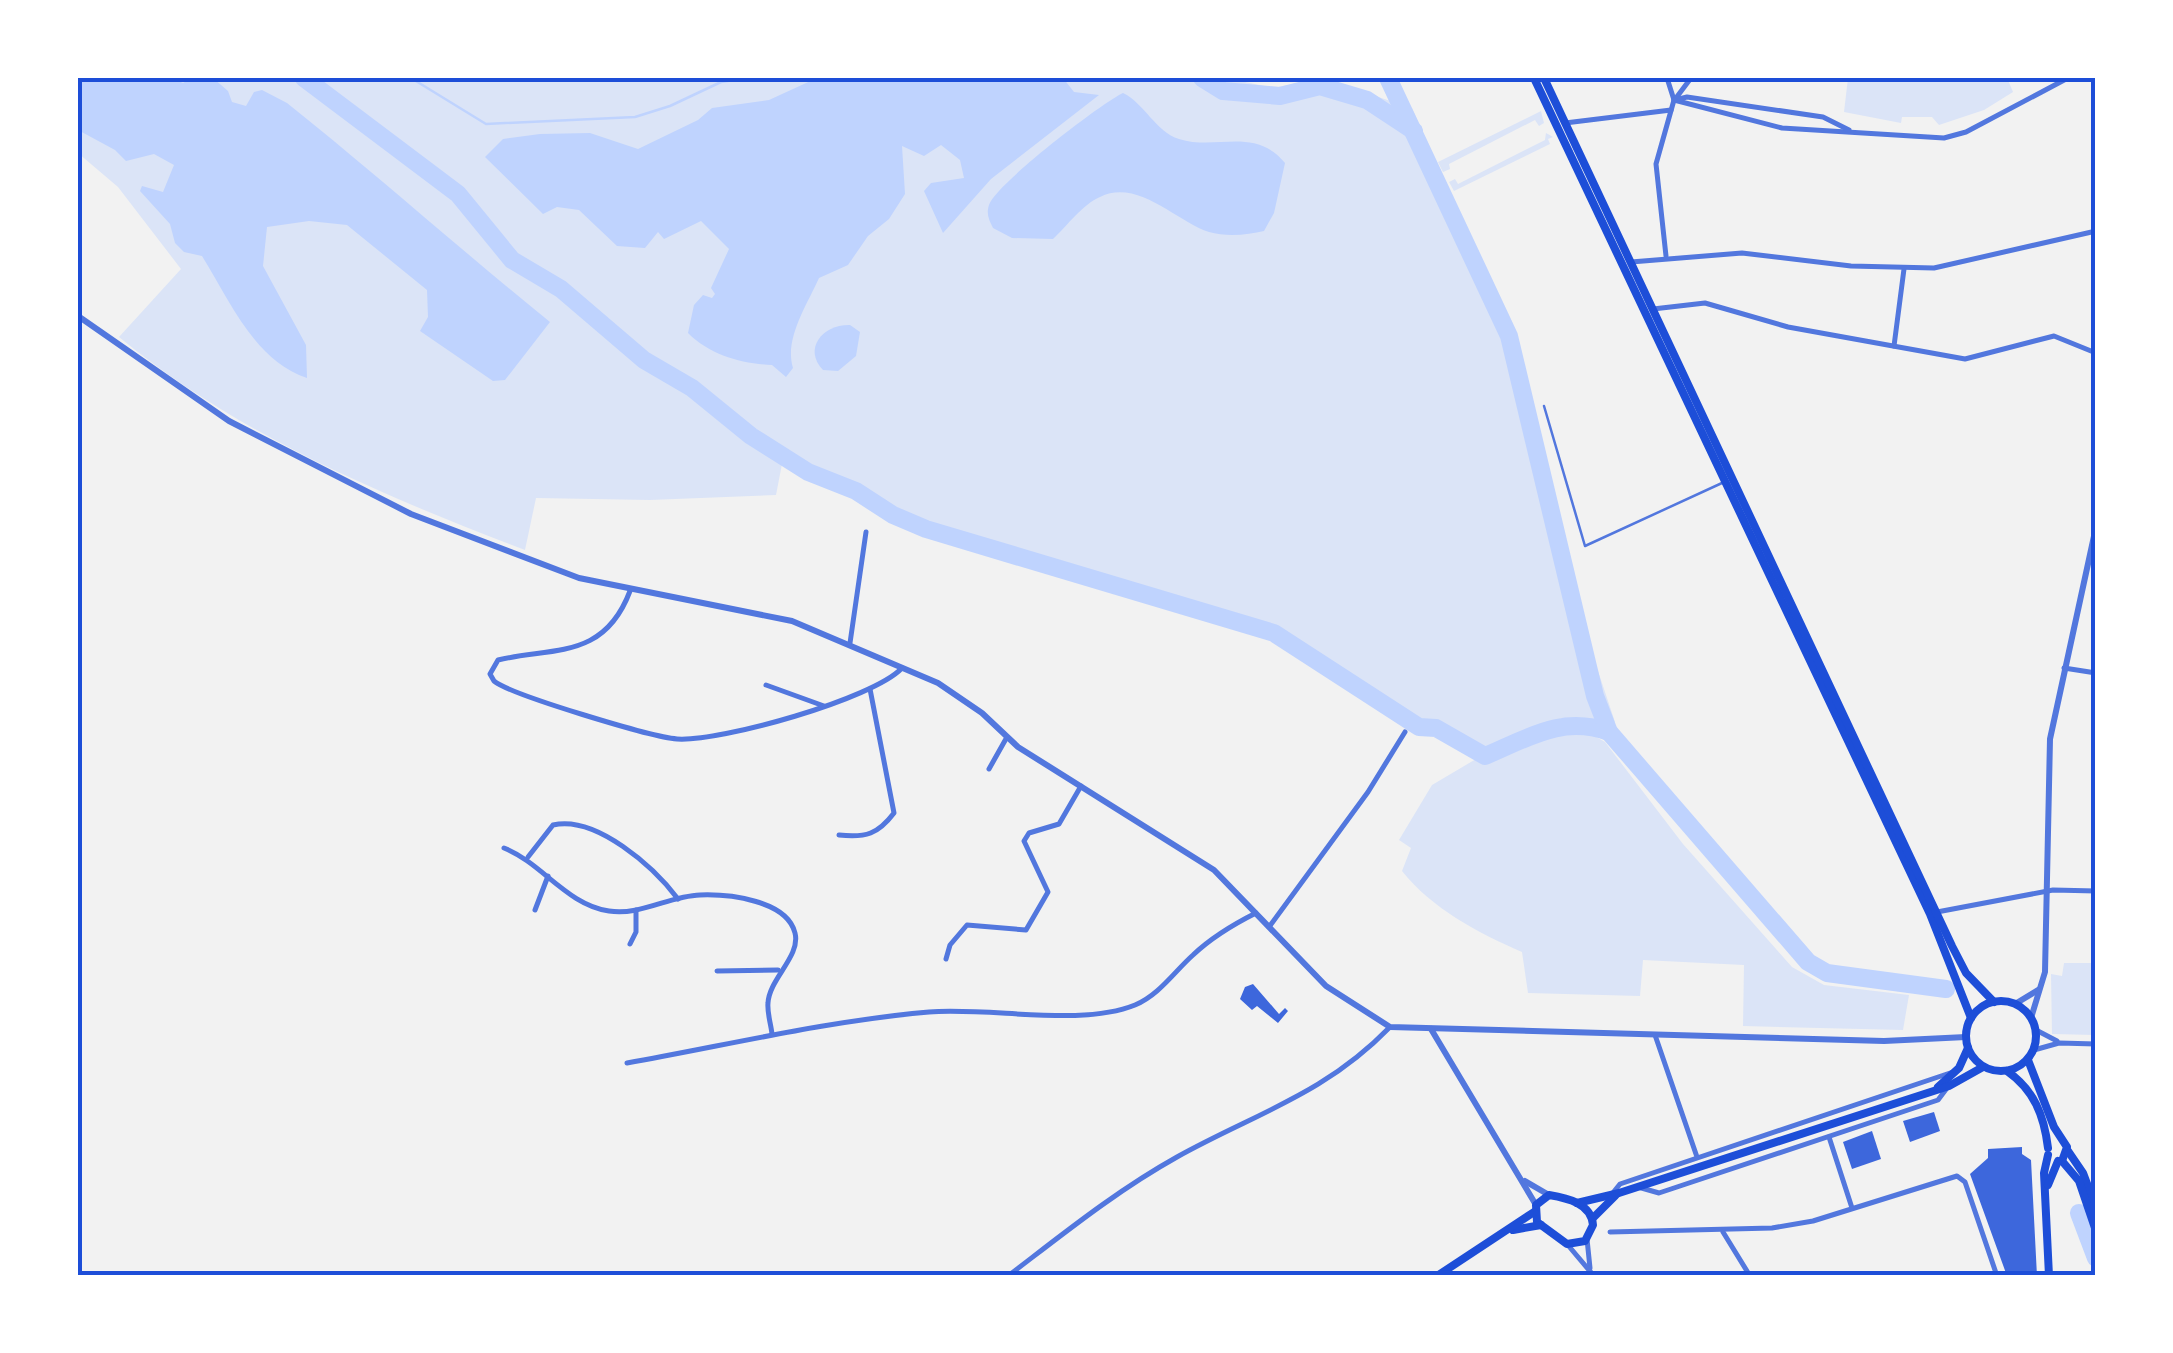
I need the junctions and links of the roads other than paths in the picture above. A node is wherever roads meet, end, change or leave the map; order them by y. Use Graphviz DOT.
graph roads {
  1 [pos="1534,78"];
  2 [pos="1544,78"];
  3 [pos="1666,78"];
  4 [pos="1691,78"];
  5 [pos="2068,78"];
  6 [pos="1674,100"];
  7 [pos="1671,110"];
  8 [pos="1565,123"];
  9 [pos="1851,132"];
  10 [pos="2096,231"];
  11 [pos="1666,256"];
  12 [pos="1631,262"];
  13 [pos="1904,269"];
  14 [pos="1653,309"];
  15 [pos="78,316"];
  16 [pos="1894,346"];
  17 [pos="2096,353"];
  18 [pos="1544,406"];
  19 [pos="1729,480"];
  20 [pos="2096,527"];
  21 [pos="866,532"];
  22 [pos="630,591"];
  23 [pos="850,643"];
  24 [pos="904,666"];
  25 [pos="2064,668"];
  26 [pos="2096,672"];
  27 [pos="766,685"];
  28 [pos="870,690"];
  29 [pos="827,707"];
  30 [pos="1405,732"];
  31 [pos="1007,738"];
  32 [pos="990,769"];
  33 [pos="1081,786"];
  34 [pos="840,835"];
  35 [pos="504,848"];
  36 [pos="528,857"];
  37 [pos="548,876"];
  38 [pos="2049,890"];
  39 [pos="2096,891"];
  40 [pos="678,899"];
  41 [pos="534,910"];
  42 [pos="636,910"];
  43 [pos="1937,912"];
  44 [pos="1256,913"];
  45 [pos="1269,927"];
  46 [pos="630,944"];
  47 [pos="946,959"];
  48 [pos="717,970"];
  49 [pos="778,970"];
  50 [pos="2040,990"];
  51 [pos="1994,1002"];
  52 [pos="2015,1004"];
  53 [pos="1970,1018"];
  54 [pos="2031,1018"];
  55 [pos="1390,1027"];
  56 [pos="1431,1029"];
  57 [pos="2036,1030"];
  58 [pos="772,1034"];
  59 [pos="1655,1035"];
  60 [pos="1966,1037"];
  61 [pos="2060,1043"];
  62 [pos="2096,1044"];
  63 [pos="1968,1048"];
  64 [pos="2034,1050"];
  65 [pos="2028,1060"];
  66 [pos="627,1063"];
  67 [pos="1983,1066"];
  68 [pos="2006,1071"];
  69 [pos="1956,1072"];
  70 [pos="1949,1086"];
  71 [pos="1937,1087"];
  72 [pos="1829,1137"];
  73 [pos="2066,1146"];
  74 [pos="2048,1151"];
  75 [pos="1696,1157"];
  76 [pos="2060,1161"];
  77 [pos="1525,1182"];
  78 [pos="1638,1187"];
  79 [pos="2047,1191"];
  80 [pos="1614,1194"];
  81 [pos="1549,1195"];
  82 [pos="1577,1203"];
  83 [pos="1535,1208"];
  84 [pos="1852,1208"];
  85 [pos="2096,1208"];
  86 [pos="1593,1218"];
  87 [pos="1541,1226"];
  88 [pos="1509,1230"];
  89 [pos="2096,1230"];
  90 [pos="1610,1232"];
  91 [pos="1723,1232"];
  92 [pos="1586,1238"];
  93 [pos="1567,1244"];
  94 [pos="1592,1273"];
  95 [pos="1008,1276"];
  96 [pos="1437,1276"];
  97 [pos="1750,1276"];
  98 [pos="1998,1276"];
  99 [pos="2050,1276"];
  1 -- 19 [label="main road"];
  2 -- 8 [label="main road"];
  3 -- 6 [label="street"];
  4 -- 6 [label="street"];
  5 -- 9 [label="street"];
  6 -- 7 [label="street"];
  6 -- 9 [label="street"];
  6 -- 9 [label="street"];
  7 -- 8 [label="street"];
  7 -- 11 [label="street"];
  8 -- 12 [label="main road"];
  10 -- 13 [label="street"];
  11 -- 12 [label="street"];
  11 -- 13 [label="street"];
  12 -- 14 [label="main road"];
  13 -- 16 [label="street"];
  14 -- 16 [label="street"];
  14 -- 19 [label="main road"];
  15 -- 22 [label="street"];
  16 -- 17 [label="street"];
  18 -- 19 [label="lane"];
  19 -- 43 [label="main road"];
  19 -- 53 [label="main road"];
  20 -- 25 [label="street"];
  21 -- 23 [label="street"];
  22 -- 23 [label="street"];
  22 -- 29 [label="street"];
  23 -- 24 [label="street"];
  24 -- 28 [label="street"];
  24 -- 31 [label="street"];
  25 -- 26 [label="street"];
  25 -- 38 [label="street"];
  27 -- 29 [label="street"];
  28 -- 29 [label="street"];
  28 -- 34 [label="street"];
  30 -- 45 [label="street"];
  31 -- 32 [label="street"];
  31 -- 33 [label="street"];
  33 -- 44 [label="street"];
  33 -- 47 [label="street"];
  35 -- 36 [label="street"];
  36 -- 37 [label="street"];
  36 -- 40 [label="street"];
  37 -- 41 [label="street"];
  37 -- 42 [label="street"];
  38 -- 39 [label="street"];
  38 -- 43 [label="street"];
  38 -- 50 [label="street"];
  40 -- 42 [label="street"];
  40 -- 49 [label="street"];
  42 -- 46 [label="street"];
  43 -- 51 [label="main road"];
  44 -- 45 [label="street"];
  44 -- 58 [label="street"];
  45 -- 55 [label="street"];
  48 -- 49 [label="street"];
  49 -- 58 [label="street"];
  50 -- 52 [label="street"];
  50 -- 54 [label="street"];
  51 -- 52 [label="main road"];
  51 -- 53 [label="main road"];
  52 -- 54 [label="main road"];
  53 -- 60 [label="main road"];
  54 -- 57 [label="main road"];
  55 -- 56 [label="street"];
  55 -- 95 [label="street"];
  56 -- 59 [label="street"];
  56 -- 77 [label="street"];
  57 -- 61 [label="street"];
  57 -- 64 [label="main road"];
  58 -- 66 [label="street"];
  59 -- 60 [label="street"];
  59 -- 75 [label="street"];
  60 -- 63 [label="main road"];
  61 -- 62 [label="street"];
  61 -- 64 [label="street"];
  63 -- 67 [label="main road"];
  63 -- 69 [label="main road"];
  64 -- 65 [label="main road"];
  65 -- 68 [label="main road"];
  65 -- 73 [label="main road"];
  67 -- 68 [label="main road"];
  67 -- 70 [label="main road"];
  68 -- 74 [label="main road"];
  69 -- 71 [label="main road"];
  69 -- 75 [label="street"];
  70 -- 71 [label="main road"];
  70 -- 72 [label="street"];
  71 -- 78 [label="main road"];
  72 -- 78 [label="street"];
  72 -- 84 [label="street"];
  73 -- 74 [label="main road"];
  73 -- 76 [label="main road"];
  73 -- 85 [label="main road"];
  74 -- 76 [label="main road"];
  74 -- 79 [label="main road"];
  75 -- 80 [label="street"];
  76 -- 79 [label="main road"];
  76 -- 89 [label="main road"];
  77 -- 81 [label="street"];
  77 -- 83 [label="street"];
  78 -- 80 [label="main road"];
  79 -- 99 [label="main road"];
  80 -- 82 [label="main road"];
  80 -- 86 [label="main road"];
  81 -- 82 [label="main road"];
  81 -- 83 [label="main road"];
  82 -- 86 [label="main road"];
  83 -- 87 [label="main road"];
  83 -- 88 [label="main road"];
  84 -- 91 [label="street"];
  84 -- 98 [label="street"];
  86 -- 92 [label="main road"];
  87 -- 88 [label="main road"];
  87 -- 93 [label="main road"];
  88 -- 96 [label="main road"];
  90 -- 91 [label="street"];
  91 -- 97 [label="street"];
  92 -- 93 [label="main road"];
  92 -- 94 [label="street"];
  93 -- 94 [label="street"];
}
